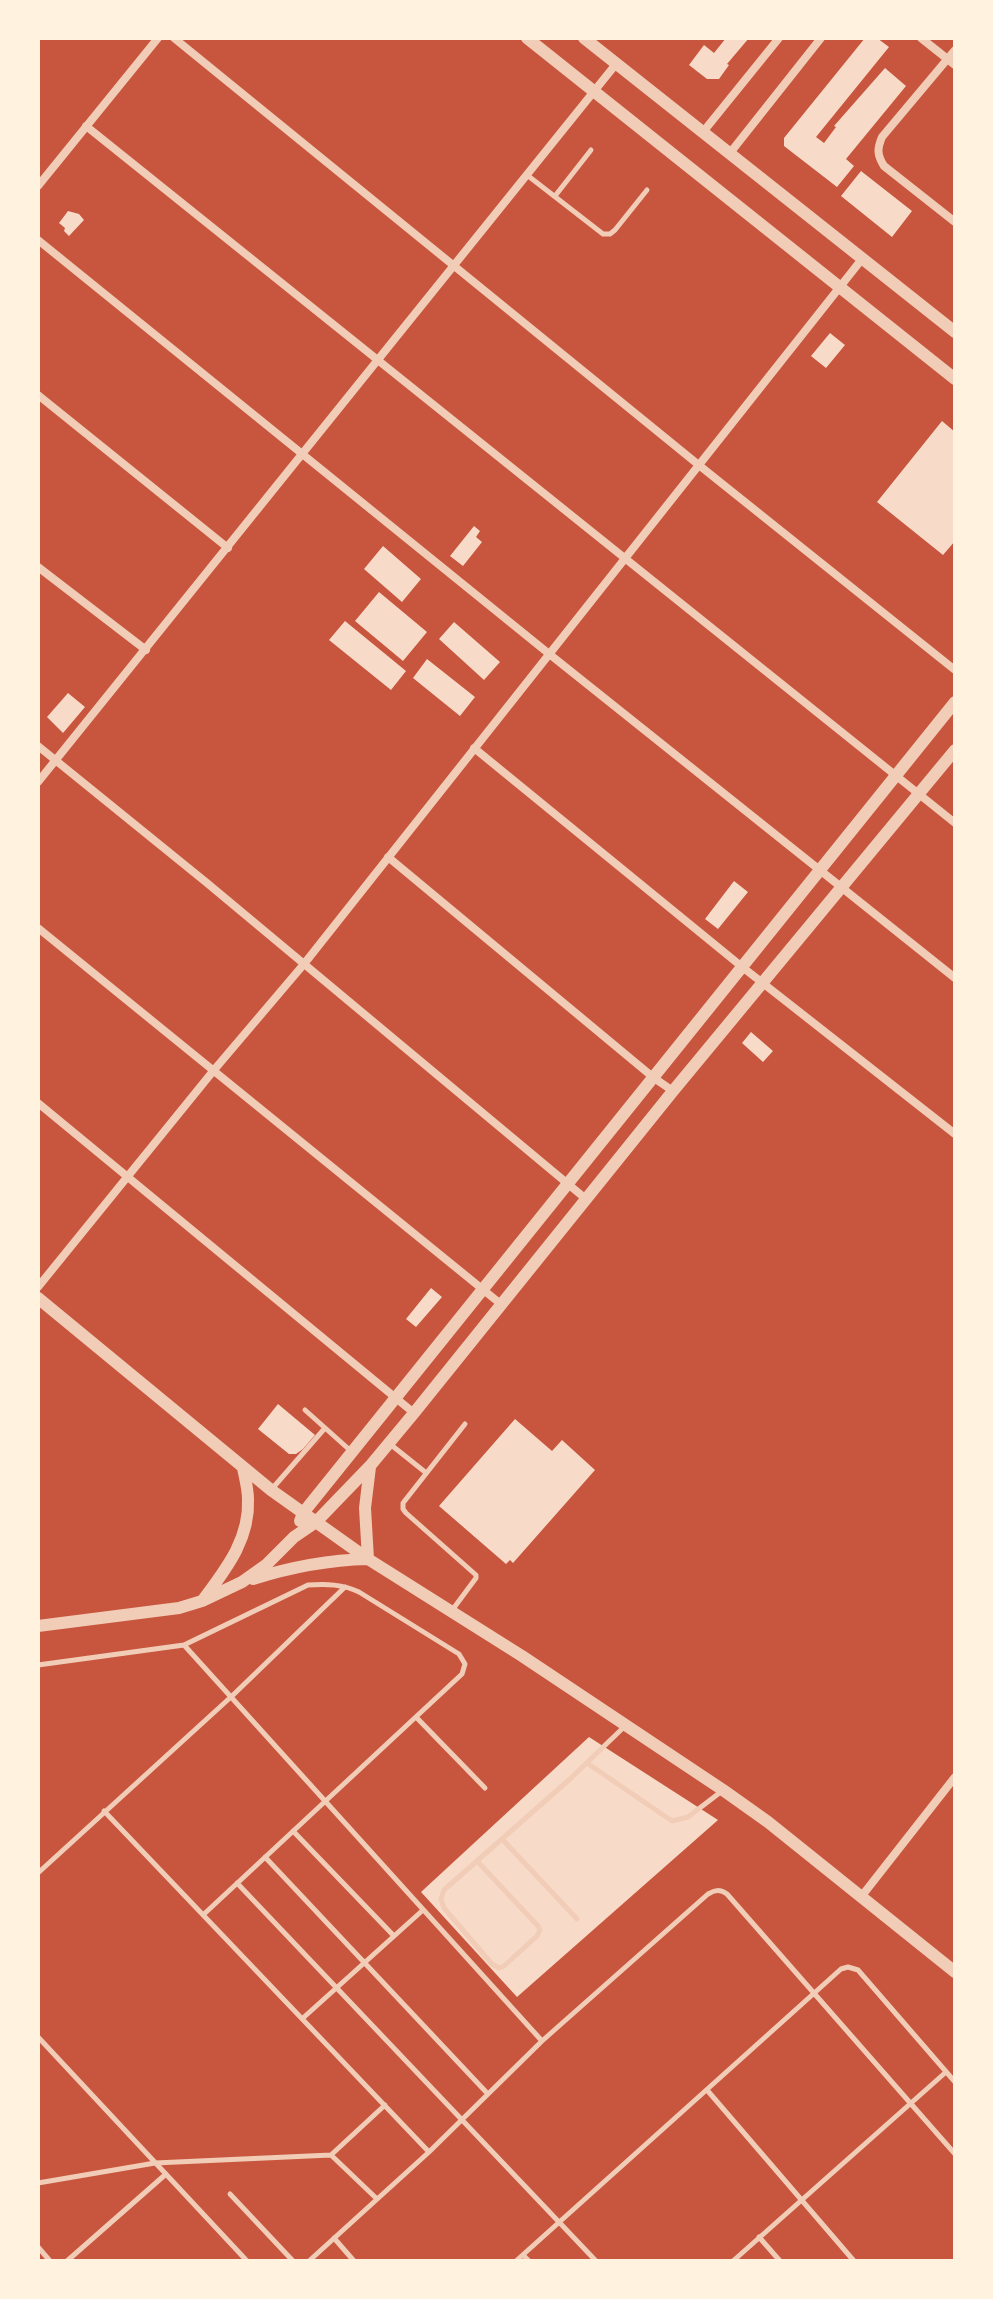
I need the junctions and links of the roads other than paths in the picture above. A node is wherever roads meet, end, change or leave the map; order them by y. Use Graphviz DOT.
graph roads {
  1 [pos="158,38"];
  2 [pos="174,38"];
  3 [pos="527,38"];
  4 [pos="584,38"];
  5 [pos="779,38"];
  6 [pos="821,38"];
  7 [pos="921,38"];
  8 [pos="955,50"];
  9 [pos="951,62"];
  10 [pos="616,64"];
  11 [pos="593,91"];
  12 [pos="86,126"];
  13 [pos="703,132"];
  14 [pos="591,150"];
  15 [pos="730,153"];
  16 [pos="526,174"];
  17 [pos="38,186"];
  18 [pos="647,190"];
  19 [pos="555,196"];
  20 [pos="955,222"];
  21 [pos="38,240"];
  22 [pos="862,259"];
  23 [pos="453,265"];
  24 [pos="841,288"];
  25 [pos="955,332"];
  26 [pos="378,362"];
  27 [pos="955,379"];
  28 [pos="38,395"];
  29 [pos="302,454"];
  30 [pos="700,466"];
  31 [pos="228,548"];
  32 [pos="625,559"];
  33 [pos="38,567"];
  34 [pos="146,650"];
  35 [pos="548,653"];
  36 [pos="955,670"];
  37 [pos="955,702"];
  38 [pos="38,746"];
  39 [pos="474,748"];
  40 [pos="955,750"];
  41 [pos="56,760"];
  42 [pos="896,776"];
  43 [pos="38,782"];
  44 [pos="919,794"];
  45 [pos="955,823"];
  46 [pos="388,857"];
  47 [pos="820,869"];
  48 [pos="842,887"];
  49 [pos="38,928"];
  50 [pos="304,964"];
  51 [pos="741,966"];
  52 [pos="955,978"];
  53 [pos="763,983"];
  54 [pos="214,1070"];
  55 [pos="654,1078"];
  56 [pos="673,1091"];
  57 [pos="38,1103"];
  58 [pos="955,1134"];
  59 [pos="129,1177"];
  60 [pos="569,1185"];
  61 [pos="586,1199"];
  62 [pos="38,1287"];
  63 [pos="482,1290"];
  64 [pos="38,1298"];
  65 [pos="502,1305"];
  66 [pos="396,1399"];
  67 [pos="305,1410"];
  68 [pos="414,1413"];
  69 [pos="465,1424"];
  70 [pos="325,1428"];
  71 [pos="389,1444"];
  72 [pos="353,1452"];
  73 [pos="370,1466"];
  74 [pos="243,1468"];
  75 [pos="425,1472"];
  76 [pos="271,1490"];
  77 [pos="303,1513"];
  78 [pos="316,1522"];
  79 [pos="294,1537"];
  80 [pos="368,1559"];
  81 [pos="242,1582"];
  82 [pos="346,1586"];
  83 [pos="202,1601"];
  84 [pos="452,1610"];
  85 [pos="38,1626"];
  86 [pos="184,1645"];
  87 [pos="38,1665"];
  88 [pos="232,1696"];
  89 [pos="416,1717"];
  90 [pos="626,1724"];
  91 [pos="587,1763"];
  92 [pos="955,1777"];
  93 [pos="485,1788"];
  94 [pos="723,1790"];
  95 [pos="326,1801"];
  96 [pos="104,1811"];
  97 [pos="293,1831"];
  98 [pos="502,1839"];
  99 [pos="265,1857"];
  100 [pos="477,1861"];
  101 [pos="38,1873"];
  102 [pos="237,1883"];
  103 [pos="861,1897"];
  104 [pos="423,1910"];
  105 [pos="203,1915"];
  106 [pos="577,1919"];
  107 [pos="394,1936"];
  108 [pos="365,1962"];
  109 [pos="955,1972"];
  110 [pos="335,1988"];
  111 [pos="813,1994"];
  112 [pos="303,2018"];
  113 [pos="38,2037"];
  114 [pos="542,2041"];
  115 [pos="946,2072"];
  116 [pos="955,2082"];
  117 [pos="707,2090"];
  118 [pos="487,2093"];
  119 [pos="910,2104"];
  120 [pos="385,2105"];
  121 [pos="462,2120"];
  122 [pos="429,2152"];
  123 [pos="955,2154"];
  124 [pos="331,2155"];
  125 [pos="155,2163"];
  126 [pos="166,2174"];
  127 [pos="38,2183"];
  128 [pos="230,2194"];
  129 [pos="376,2198"];
  130 [pos="800,2200"];
  131 [pos="559,2222"];
  132 [pos="759,2237"];
  133 [pos="334,2238"];
  134 [pos="38,2247"];
  135 [pos="523,2255"];
  136 [pos="50,2261"];
  137 [pos="67,2261"];
  138 [pos="247,2261"];
  139 [pos="293,2261"];
  140 [pos="309,2261"];
  141 [pos="354,2261"];
  142 [pos="516,2261"];
  143 [pos="529,2261"];
  144 [pos="596,2261"];
  145 [pos="733,2261"];
  146 [pos="780,2261"];
  147 [pos="854,2261"];
  1 -- 12 [label="street"];
  2 -- 23 [label="street"];
  3 -- 11 [label="street"];
  4 -- 10 [label="street"];
  5 -- 13 [label="street"];
  6 -- 15 [label="street"];
  7 -- 9 [label="street"];
  8 -- 9 [label="street"];
  9 -- 20 [label="street"];
  10 -- 11 [label="street"];
  10 -- 13 [label="street"];
  11 -- 16 [label="street"];
  11 -- 24 [label="street"];
  12 -- 17 [label="street"];
  12 -- 26 [label="street"];
  13 -- 15 [label="street"];
  14 -- 19 [label="lane"];
  15 -- 22 [label="street"];
  16 -- 19 [label="lane"];
  16 -- 23 [label="street"];
  18 -- 19 [label="lane"];
  21 -- 29 [label="street"];
  22 -- 24 [label="street"];
  22 -- 25 [label="street"];
  23 -- 26 [label="street"];
  23 -- 30 [label="street"];
  24 -- 27 [label="street"];
  24 -- 30 [label="street"];
  26 -- 29 [label="street"];
  26 -- 32 [label="street"];
  28 -- 31 [label="street"];
  29 -- 31 [label="street"];
  29 -- 35 [label="street"];
  30 -- 32 [label="street"];
  30 -- 36 [label="street"];
  31 -- 34 [label="street"];
  32 -- 35 [label="street"];
  32 -- 42 [label="street"];
  33 -- 34 [label="street"];
  34 -- 41 [label="street"];
  35 -- 39 [label="street"];
  35 -- 47 [label="street"];
  37 -- 42 [label="street"];
  38 -- 41 [label="street"];
  39 -- 46 [label="street"];
  39 -- 51 [label="street"];
  40 -- 44 [label="street"];
  41 -- 43 [label="street"];
  41 -- 50 [label="street"];
  42 -- 44 [label="street"];
  42 -- 47 [label="street"];
  44 -- 45 [label="street"];
  44 -- 48 [label="street"];
  46 -- 50 [label="street"];
  46 -- 55 [label="street"];
  47 -- 48 [label="street"];
  47 -- 51 [label="street"];
  48 -- 52 [label="street"];
  48 -- 53 [label="street"];
  49 -- 54 [label="street"];
  50 -- 54 [label="street"];
  50 -- 60 [label="street"];
  51 -- 53 [label="street"];
  51 -- 55 [label="street"];
  53 -- 56 [label="street"];
  53 -- 58 [label="street"];
  54 -- 59 [label="street"];
  54 -- 63 [label="street"];
  55 -- 56 [label="street"];
  55 -- 60 [label="street"];
  56 -- 61 [label="street"];
  57 -- 59 [label="street"];
  59 -- 62 [label="street"];
  59 -- 66 [label="street"];
  60 -- 61 [label="street"];
  60 -- 63 [label="street"];
  61 -- 65 [label="street"];
  63 -- 65 [label="street"];
  63 -- 66 [label="street"];
  64 -- 74 [label="street"];
  65 -- 68 [label="street"];
  66 -- 68 [label="street"];
  66 -- 72 [label="street"];
  67 -- 70 [label="lane"];
  68 -- 71 [label="street"];
  69 -- 75 [label="lane"];
  70 -- 72 [label="lane"];
  70 -- 76 [label="lane"];
  71 -- 73 [label="street"];
  71 -- 75 [label="lane"];
  72 -- 77 [label="street"];
  73 -- 78 [label="street"];
  73 -- 80 [label="street"];
  74 -- 76 [label="street"];
  74 -- 83 [label="street"];
  75 -- 84 [label="lane"];
  76 -- 77 [label="street"];
  77 -- 78 [label="street"];
  77 -- 79 [label="street"];
  78 -- 79 [label="street"];
  78 -- 80 [label="street"];
  79 -- 81 [label="street"];
  80 -- 81 [label="street"];
  80 -- 84 [label="street"];
  81 -- 83 [label="street"];
  82 -- 86 [label="lane"];
  82 -- 88 [label="lane"];
  82 -- 89 [label="lane"];
  83 -- 85 [label="street"];
  84 -- 90 [label="street"];
  86 -- 87 [label="lane"];
  86 -- 88 [label="lane"];
  88 -- 95 [label="lane"];
  88 -- 96 [label="lane"];
  89 -- 93 [label="lane"];
  89 -- 95 [label="lane"];
  90 -- 91 [label="lane"];
  90 -- 94 [label="street"];
  91 -- 94 [label="lane"];
  91 -- 98 [label="lane"];
  92 -- 103 [label="street"];
  94 -- 103 [label="street"];
  95 -- 97 [label="lane"];
  95 -- 104 [label="lane"];
  96 -- 101 [label="lane"];
  96 -- 105 [label="lane"];
  97 -- 99 [label="lane"];
  97 -- 107 [label="lane"];
  98 -- 100 [label="lane"];
  98 -- 106 [label="lane"];
  99 -- 102 [label="lane"];
  99 -- 108 [label="lane"];
  100 -- 100 [label="lane"];
  102 -- 105 [label="lane"];
  102 -- 110 [label="lane"];
  103 -- 109 [label="street"];
  104 -- 107 [label="lane"];
  104 -- 114 [label="lane"];
  105 -- 112 [label="lane"];
  107 -- 108 [label="lane"];
  108 -- 110 [label="lane"];
  108 -- 118 [label="lane"];
  110 -- 112 [label="lane"];
  110 -- 121 [label="lane"];
  111 -- 114 [label="lane"];
  111 -- 115 [label="lane"];
  111 -- 117 [label="lane"];
  111 -- 119 [label="lane"];
  112 -- 120 [label="lane"];
  113 -- 125 [label="lane"];
  114 -- 118 [label="lane"];
  115 -- 116 [label="lane"];
  115 -- 119 [label="lane"];
  117 -- 130 [label="lane"];
  117 -- 131 [label="lane"];
  118 -- 121 [label="lane"];
  119 -- 123 [label="lane"];
  119 -- 130 [label="lane"];
  120 -- 122 [label="lane"];
  120 -- 124 [label="lane"];
  121 -- 122 [label="lane"];
  121 -- 131 [label="lane"];
  122 -- 129 [label="lane"];
  124 -- 125 [label="lane"];
  124 -- 129 [label="lane"];
  125 -- 126 [label="lane"];
  125 -- 127 [label="lane"];
  126 -- 137 [label="lane"];
  126 -- 138 [label="lane"];
  128 -- 139 [label="lane"];
  129 -- 133 [label="lane"];
  130 -- 132 [label="lane"];
  130 -- 147 [label="lane"];
  131 -- 135 [label="lane"];
  131 -- 144 [label="lane"];
  132 -- 145 [label="lane"];
  132 -- 146 [label="lane"];
  133 -- 140 [label="lane"];
  133 -- 141 [label="lane"];
  134 -- 136 [label="lane"];
  135 -- 142 [label="lane"];
  135 -- 143 [label="lane"];
}
